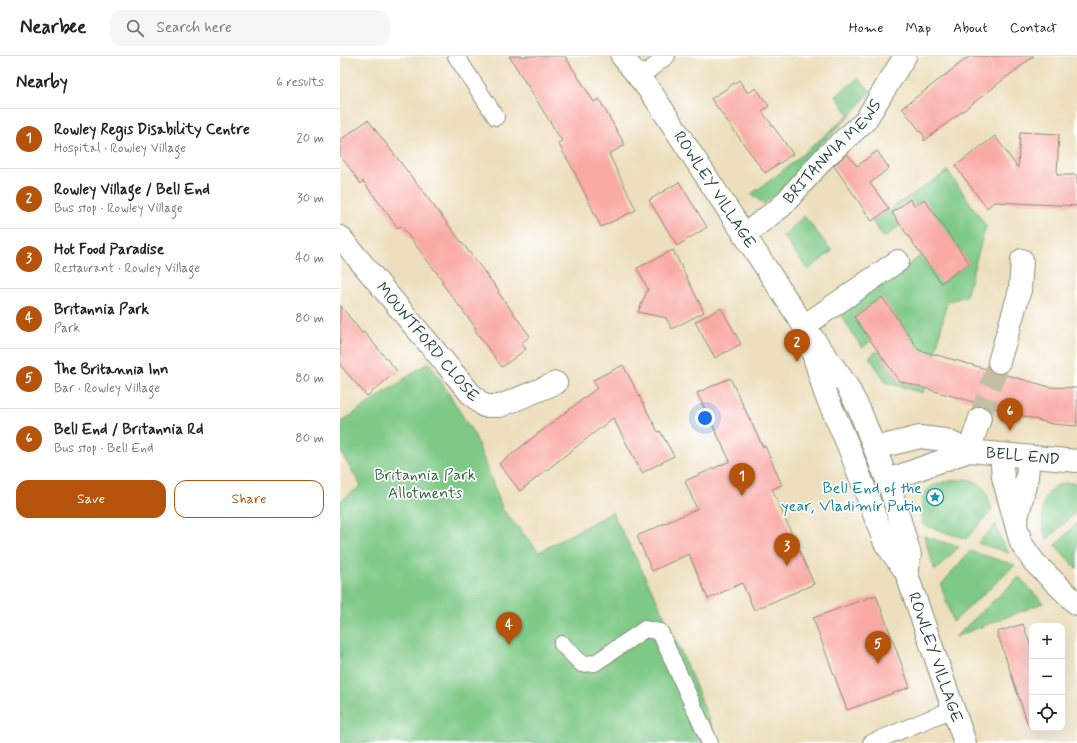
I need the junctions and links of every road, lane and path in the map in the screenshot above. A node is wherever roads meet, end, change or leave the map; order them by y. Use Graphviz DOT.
graph roads {
  1 [pos="456,56"];
  2 [pos="622,56"];
  3 [pos="667,56"];
  4 [pos="905,56"];
  5 [pos="639,78"];
  6 [pos="496,117"];
  7 [pos="744,235"];
  8 [pos="340,237"];
  9 [pos="1022,260"];
  10 [pos="898,261"];
  11 [pos="804,326"];
  12 [pos="999,362"];
  13 [pos="556,383"];
  14 [pos="980,418"];
  15 [pos="875,448"];
  16 [pos="969,451"];
  17 [pos="1001,454"];
  18 [pos="1029,457"];
  19 [pos="1077,461"];
  20 [pos="875,482"];
  21 [pos="1016,523"];
  22 [pos="906,572"];
  23 [pos="1077,604"];
  24 [pos="562,644"];
  25 [pos="953,709"];
  26 [pos="710,743"];
  27 [pos="871,743"];
  28 [pos="965,743"];
  1 -- 6 [label="lane"];
  2 -- 5 [label="street, ROWLEY VILLAGE"];
  3 -- 5 [label="lane"];
  4 -- 7 [label="street, BRITANNIA MEWS"];
  5 -- 7 [label="street, ROWLEY VILLAGE"];
  7 -- 11 [label="street, ROWLEY VILLAGE"];
  8 -- 13 [label="street, MOUNTFORD CLOSE"];
  9 -- 12 [label="street"];
  10 -- 11 [label="street"];
  11 -- 15 [label="street, ROWLEY VILLAGE"];
  11 -- 20 [label="street, ROWLEY VILLAGE"];
  14 -- 16 [label="street"];
  15 -- 16 [label="street, BELL END"];
  15 -- 20 [label="street"];
  16 -- 17 [label="street, BELL END"];
  16 -- 20 [label="street, BELL END"];
  17 -- 18 [label="street, BELL END"];
  17 -- 21 [label="street"];
  18 -- 19 [label="street, BELL END"];
  18 -- 21 [label="street"];
  20 -- 22 [label="street, ROWLEY VILLAGE"];
  20 -- 22 [label="street, ROWLEY VILLAGE"];
  21 -- 23 [label="street"];
  22 -- 25 [label="street, ROWLEY VILLAGE"];
  24 -- 26 [label="lane"];
  25 -- 27 [label="lane"];
  25 -- 28 [label="street, ROWLEY VILLAGE"];
}
